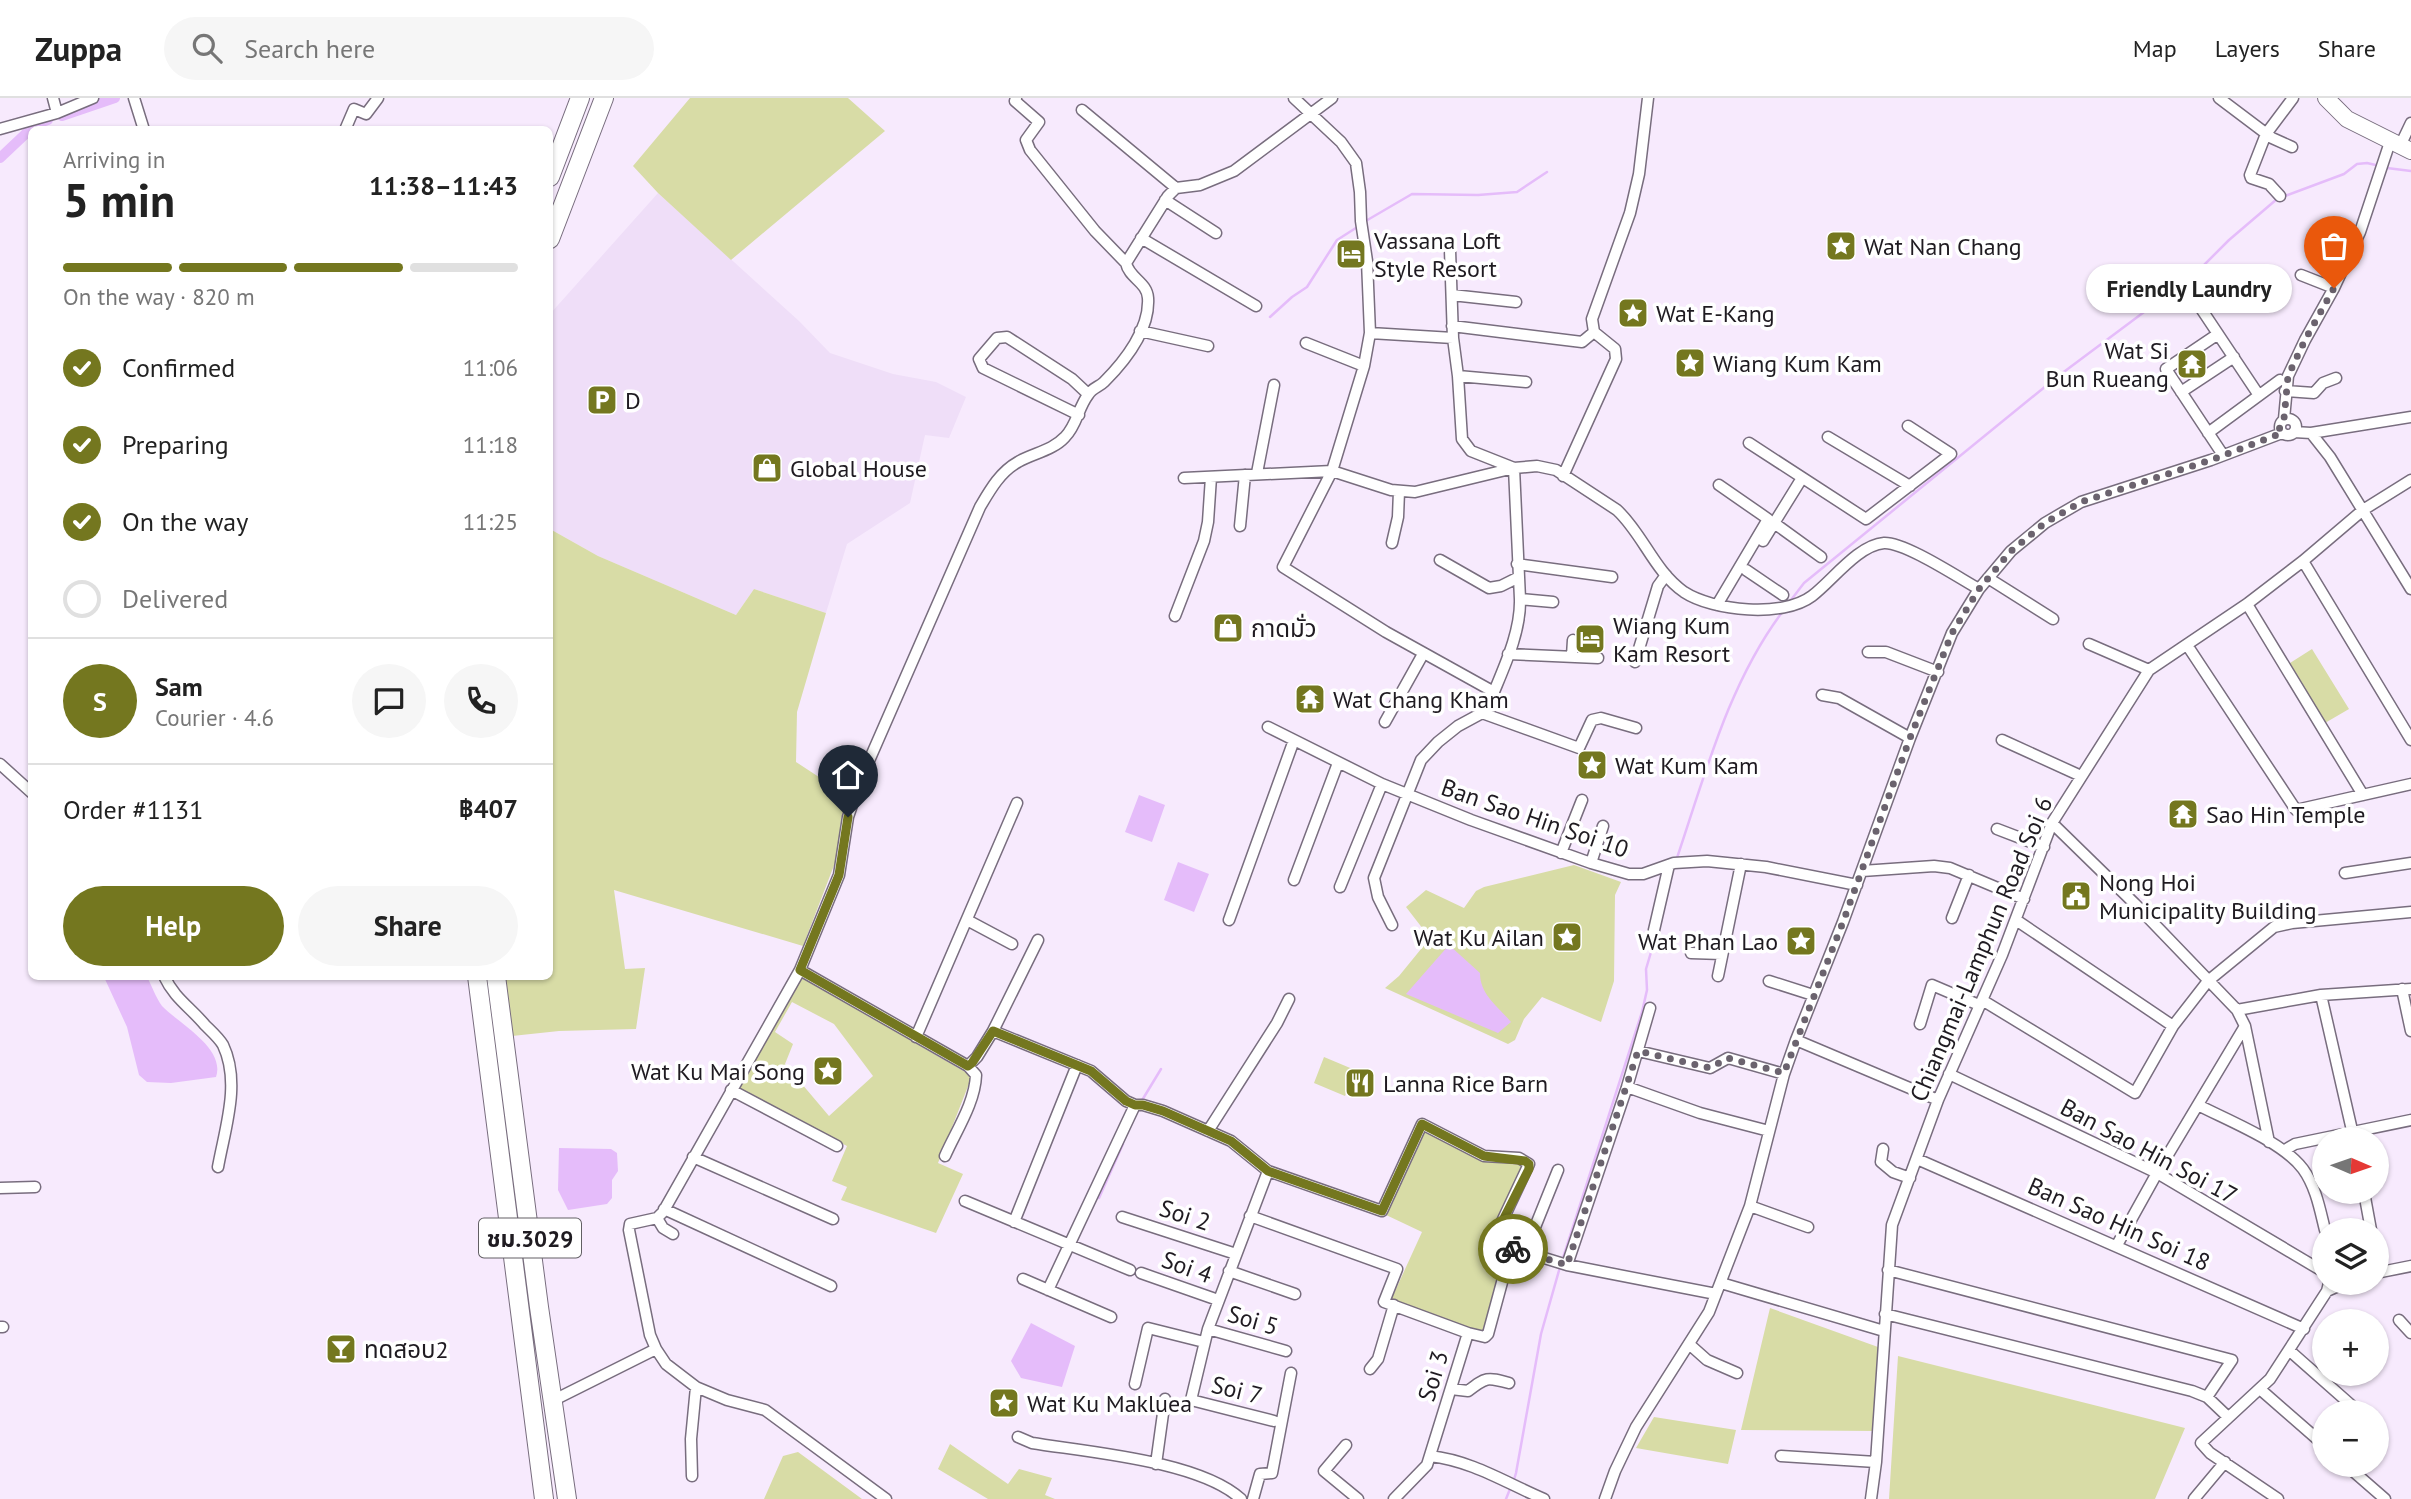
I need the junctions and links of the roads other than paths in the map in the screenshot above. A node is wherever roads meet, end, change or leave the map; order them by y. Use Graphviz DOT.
graph roads {
  1 [pos="53,98"];
  2 [pos="93,98"];
  3 [pos="378,98"];
  4 [pos="580,98"];
  5 [pos="604,98"];
  6 [pos="1016,98"];
  7 [pos="1294,98"];
  8 [pos="1332,98"];
  9 [pos="1648,98"];
  10 [pos="2219,98"];
  11 [pos="2293,98"];
  12 [pos="2326,98"];
  13 [pos="135,100"];
  14 [pos="1082,110"];
  15 [pos="57,113"];
  16 [pos="1311,114"];
  17 [pos="2411,123"];
  18 [pos="143,126"];
  19 [pos="347,126"];
  20 [pos="0,129"];
  21 [pos="2266,134"];
  22 [pos="2292,147"];
  23 [pos="2397,147"];
  24 [pos="553,169"];
  25 [pos="1176,188"];
  26 [pos="2280,196"];
  27 [pos="1166,200"];
  28 [pos="553,231"];
  29 [pos="1216,233"];
  30 [pos="1141,238"];
  31 [pos="1450,250"];
  32 [pos="1126,263"];
  33 [pos="2301,275"];
  34 [pos="2334,288"];
  35 [pos="1452,295"];
  36 [pos="2196,301"];
  37 [pos="1516,302"];
  38 [pos="1256,306"];
  39 [pos="1452,326"];
  40 [pos="1140,331"];
  41 [pos="1594,332"];
  42 [pos="1370,333"];
  43 [pos="2218,334"];
  44 [pos="1453,338"];
  45 [pos="1306,343"];
  46 [pos="1208,346"];
  47 [pos="2234,357"];
  48 [pos="1364,366"];
  49 [pos="1458,376"];
  50 [pos="2336,378"];
  51 [pos="2280,380"];
  52 [pos="1526,382"];
  53 [pos="1274,385"];
  54 [pos="2285,391"];
  55 [pos="2181,392"];
  56 [pos="1088,394"];
  57 [pos="2258,394"];
  58 [pos="1079,415"];
  59 [pos="2411,417"];
  60 [pos="2284,419"];
  61 [pos="1908,426"];
  62 [pos="2294,432"];
  63 [pos="2208,433"];
  64 [pos="2282,433"];
  65 [pos="2311,433"];
  66 [pos="1828,437"];
  67 [pos="1749,443"];
  68 [pos="2223,455"];
  69 [pos="1514,468"];
  70 [pos="1332,471"];
  71 [pos="1257,473"];
  72 [pos="1245,475"];
  73 [pos="1563,476"];
  74 [pos="1211,477"];
  75 [pos="1184,478"];
  76 [pos="1802,478"];
  77 [pos="2411,480"];
  78 [pos="1718,485"];
  79 [pos="1910,486"];
  80 [pos="1399,491"];
  81 [pos="2363,510"];
  82 [pos="1774,523"];
  83 [pos="1240,526"];
  84 [pos="1392,543"];
  85 [pos="1821,557"];
  86 [pos="1440,560"];
  87 [pos="2303,561"];
  88 [pos="1517,564"];
  89 [pos="1746,570"];
  90 [pos="1665,575"];
  91 [pos="1518,577"];
  92 [pos="1612,577"];
  93 [pos="1988,578"];
  94 [pos="1979,589"];
  95 [pos="2411,589"];
  96 [pos="1520,599"];
  97 [pos="1553,602"];
  98 [pos="1785,603"];
  99 [pos="2247,604"];
  100 [pos="1721,606"];
  101 [pos="1175,616"];
  102 [pos="2053,620"];
  103 [pos="1573,640"];
  104 [pos="2089,644"];
  105 [pos="2187,645"];
  106 [pos="1868,652"];
  107 [pos="1423,654"];
  108 [pos="1508,654"];
  109 [pos="1572,656"];
  110 [pos="1598,658"];
  111 [pos="1635,662"];
  112 [pos="2149,670"];
  113 [pos="1938,672"];
  114 [pos="1494,692"];
  115 [pos="1822,695"];
  116 [pos="1482,713"];
  117 [pos="1385,722"];
  118 [pos="1268,727"];
  119 [pos="1636,728"];
  120 [pos="1910,738"];
  121 [pos="1294,740"];
  122 [pos="2002,740"];
  123 [pos="2411,740"];
  124 [pos="1338,763"];
  125 [pos="0,764"];
  126 [pos="2081,776"];
  127 [pos="1382,783"];
  128 [pos="2411,784"];
  129 [pos="28,789"];
  130 [pos="1407,794"];
  131 [pos="2363,795"];
  132 [pos="1582,800"];
  133 [pos="1017,803"];
  134 [pos="2052,824"];
  135 [pos="1603,826"];
  136 [pos="1997,828"];
  137 [pos="2044,847"];
  138 [pos="1561,853"];
  139 [pos="1591,863"];
  140 [pos="2411,863"];
  141 [pos="1674,864"];
  142 [pos="1741,864"];
  143 [pos="1862,871"];
  144 [pos="2345,873"];
  145 [pos="1969,875"];
  146 [pos="1294,880"];
  147 [pos="1857,885"];
  148 [pos="1340,887"];
  149 [pos="2024,899"];
  150 [pos="2411,912"];
  151 [pos="1952,918"];
  152 [pos="967,920"];
  153 [pos="1229,920"];
  154 [pos="2016,920"];
  155 [pos="1392,925"];
  156 [pos="1654,930"];
  157 [pos="1038,940"];
  158 [pos="1012,944"];
  159 [pos="1691,953"];
  160 [pos="1723,954"];
  161 [pos="800,970"];
  162 [pos="1718,976"];
  163 [pos="166,980"];
  164 [pos="478,980"];
  165 [pos="497,980"];
  166 [pos="1769,981"];
  167 [pos="2208,981"];
  168 [pos="2407,989"];
  169 [pos="1813,995"];
  170 [pos="2321,995"];
  171 [pos="1289,999"];
  172 [pos="1980,1002"];
  173 [pos="1650,1009"];
  174 [pos="2237,1010"];
  175 [pos="1920,1024"];
  176 [pos="2173,1026"];
  177 [pos="2245,1026"];
  178 [pos="993,1031"];
  179 [pos="2411,1031"];
  180 [pos="916,1037"];
  181 [pos="1796,1040"];
  182 [pos="1638,1051"];
  183 [pos="1077,1065"];
  184 [pos="968,1066"];
  185 [pos="1784,1073"];
  186 [pos="1950,1074"];
  187 [pos="1627,1087"];
  188 [pos="731,1090"];
  189 [pos="1938,1100"];
  190 [pos="1139,1105"];
  191 [pos="2198,1105"];
  192 [pos="2411,1120"];
  193 [pos="2351,1127"];
  194 [pos="2386,1127"];
  195 [pos="1208,1131"];
  196 [pos="1769,1131"];
  197 [pos="2269,1142"];
  198 [pos="2312,1142"];
  199 [pos="837,1146"];
  200 [pos="1883,1149"];
  201 [pos="2284,1150"];
  202 [pos="945,1156"];
  203 [pos="693,1157"];
  204 [pos="1917,1159"];
  205 [pos="218,1167"];
  206 [pos="1558,1170"];
  207 [pos="1268,1171"];
  208 [pos="2157,1173"];
  209 [pos="1910,1178"];
  210 [pos="35,1187"];
  211 [pos="0,1188"];
  212 [pos="965,1201"];
  213 [pos="1750,1206"];
  214 [pos="661,1214"];
  215 [pos="1250,1216"];
  216 [pos="1122,1217"];
  217 [pos="2322,1218"];
  218 [pos="833,1219"];
  219 [pos="1014,1222"];
  220 [pos="1808,1227"];
  221 [pos="673,1234"];
  222 [pos="1070,1245"];
  223 [pos="2117,1245"];
  224 [pos="1511,1249"];
  225 [pos="1525,1252"];
  226 [pos="1236,1254"];
  227 [pos="1567,1265"];
  228 [pos="2312,1265"];
  229 [pos="2411,1266"];
  230 [pos="1129,1270"];
  231 [pos="1888,1270"];
  232 [pos="2389,1271"];
  233 [pos="1229,1272"];
  234 [pos="1141,1273"];
  235 [pos="1023,1279"];
  236 [pos="1721,1283"];
  237 [pos="831,1286"];
  238 [pos="1048,1290"];
  239 [pos="1295,1294"];
  240 [pos="1716,1294"];
  241 [pos="2323,1295"];
  242 [pos="1218,1300"];
  243 [pos="1394,1305"];
  244 [pos="1885,1314"];
  245 [pos="1111,1317"];
  246 [pos="2399,1320"];
  247 [pos="1208,1329"];
  248 [pos="2304,1329"];
  249 [pos="1884,1331"];
  250 [pos="1468,1333"];
  251 [pos="2411,1334"];
  252 [pos="1204,1342"];
  253 [pos="1689,1344"];
  254 [pos="656,1349"];
  255 [pos="1286,1351"];
  256 [pos="2290,1352"];
  257 [pos="1370,1369"];
  258 [pos="1291,1373"];
  259 [pos="1737,1373"];
  260 [pos="1509,1383"];
  261 [pos="1135,1384"];
  262 [pos="696,1388"];
  263 [pos="1451,1389"];
  264 [pos="2261,1390"];
  265 [pos="2207,1396"];
  266 [pos="1166,1399"];
  267 [pos="2345,1400"];
  268 [pos="552,1401"];
  269 [pos="2228,1417"];
  270 [pos="1274,1421"];
  271 [pos="2312,1435"];
  272 [pos="1018,1437"];
  273 [pos="1346,1445"];
  274 [pos="1430,1456"];
  275 [pos="1782,1456"];
  276 [pos="1876,1462"];
  277 [pos="2225,1462"];
  278 [pos="1156,1464"];
  279 [pos="692,1476"];
  280 [pos="2360,1477"];
  281 [pos="1520,1493"];
  282 [pos="544,1499"];
  283 [pos="567,1499"];
  284 [pos="886,1499"];
  285 [pos="1241,1499"];
  286 [pos="1252,1499"];
  287 [pos="1358,1499"];
  288 [pos="1394,1499"];
  289 [pos="1544,1499"];
  290 [pos="1605,1499"];
  291 [pos="1871,1499"];
  292 [pos="2194,1499"];
  293 [pos="2278,1499"];
  294 [pos="2385,1499"];
  1 -- 15 [label="street"];
  2 -- 15 [label="street"];
  3 -- 19 [label="street"];
  4 -- 24 [label="main road"];
  5 -- 28 [label="main road"];
  6 -- 32 [label="street"];
  7 -- 16 [label="street"];
  8 -- 16 [label="street"];
  9 -- 41 [label="street"];
  10 -- 21 [label="street"];
  11 -- 21 [label="street"];
  12 -- 23 [label="street"];
  13 -- 18 [label="street"];
  14 -- 25 [label="street"];
  15 -- 20 [label="street"];
  16 -- 25 [label="street"];
  16 -- 42 [label="street"];
  17 -- 23 [label="street"];
  21 -- 22 [label="street"];
  21 -- 26 [label="street"];
  23 -- 34 [label="street"];
  25 -- 27 [label="street"];
  27 -- 29 [label="street"];
  27 -- 30 [label="street"];
  30 -- 32 [label="street"];
  30 -- 38 [label="street"];
  31 -- 35 [label="street"];
  32 -- 40 [label="street"];
  33 -- 34 [label="street"];
  34 -- 54 [label="street"];
  35 -- 37 [label="street"];
  35 -- 39 [label="street"];
  36 -- 43 [label="street"];
  39 -- 41 [label="street"];
  39 -- 44 [label="street"];
  40 -- 46 [label="street"];
  40 -- 56 [label="street"];
  41 -- 73 [label="street"];
  42 -- 44 [label="street"];
  42 -- 48 [label="street"];
  43 -- 47 [label="street"];
  43 -- 55 [label="street"];
  44 -- 49 [label="street"];
  45 -- 48 [label="street"];
  47 -- 55 [label="street"];
  47 -- 57 [label="street"];
  48 -- 70 [label="street"];
  49 -- 52 [label="street"];
  49 -- 69 [label="street"];
  50 -- 54 [label="street"];
  51 -- 57 [label="street"];
  53 -- 71 [label="street"];
  54 -- 60 [label="street"];
  55 -- 63 [label="street"];
  56 -- 58 [label="street"];
  56 -- 58 [label="street"];
  57 -- 63 [label="street"];
  58 -- 161 [label="street"];
  59 -- 65 [label="street"];
  60 -- 62 [label="street"];
  60 -- 64 [label="street"];
  61 -- 79 [label="street"];
  62 -- 64 [label="street"];
  62 -- 65 [label="street"];
  63 -- 68 [label="street"];
  64 -- 68 [label="street"];
  65 -- 81 [label="street"];
  66 -- 79 [label="street"];
  67 -- 76 [label="street"];
  68 -- 93 [label="street"];
  69 -- 73 [label="street"];
  69 -- 80 [label="street"];
  69 -- 88 [label="street"];
  70 -- 71 [label="street"];
  70 -- 80 [label="street"];
  70 -- 107 [label="street"];
  71 -- 72 [label="street"];
  72 -- 74 [label="street"];
  72 -- 83 [label="street"];
  73 -- 90 [label="street"];
  74 -- 75 [label="street"];
  74 -- 101 [label="street"];
  76 -- 79 [label="street"];
  76 -- 82 [label="street"];
  77 -- 81 [label="street, Chiangmai-Lamphun Road Soi 6"];
  78 -- 100 [label="street"];
  80 -- 84 [label="street"];
  81 -- 87 [label="street, Chiangmai-Lamphun Road Soi 6"];
  81 -- 95 [label="street"];
  82 -- 85 [label="street"];
  82 -- 89 [label="street"];
  86 -- 91 [label="street"];
  87 -- 99 [label="street, Chiangmai-Lamphun Road Soi 6"];
  87 -- 123 [label="street"];
  88 -- 91 [label="street"];
  88 -- 92 [label="street"];
  89 -- 98 [label="street"];
  89 -- 100 [label="street"];
  90 -- 100 [label="street"];
  90 -- 111 [label="street"];
  91 -- 96 [label="street"];
  93 -- 94 [label="street"];
  93 -- 102 [label="street"];
  94 -- 98 [label="street"];
  94 -- 113 [label="street"];
  96 -- 97 [label="street"];
  96 -- 108 [label="street"];
  98 -- 100 [label="street"];
  99 -- 105 [label="street, Chiangmai-Lamphun Road Soi 6"];
  99 -- 131 [label="street"];
  103 -- 109 [label="street"];
  104 -- 112 [label="street"];
  105 -- 112 [label="street, Chiangmai-Lamphun Road Soi 6"];
  105 -- 131 [label="street"];
  106 -- 113 [label="street"];
  107 -- 114 [label="street"];
  107 -- 117 [label="street"];
  108 -- 109 [label="street"];
  108 -- 114 [label="street"];
  109 -- 110 [label="street"];
  112 -- 126 [label="street, Chiangmai-Lamphun Road Soi 6"];
  113 -- 120 [label="street"];
  114 -- 116 [label="street"];
  115 -- 120 [label="street"];
  116 -- 119 [label="street"];
  116 -- 130 [label="street"];
  118 -- 121 [label="street, Ban Sao Hin Soi 10"];
  120 -- 143 [label="street"];
  121 -- 124 [label="street, Ban Sao Hin Soi 10"];
  121 -- 153 [label="street"];
  122 -- 126 [label="street"];
  124 -- 127 [label="street, Ban Sao Hin Soi 10"];
  124 -- 146 [label="street"];
  125 -- 129 [label="street"];
  126 -- 134 [label="street, Chiangmai-Lamphun Road Soi 6"];
  127 -- 130 [label="street, Ban Sao Hin Soi 10"];
  127 -- 148 [label="street"];
  128 -- 131 [label="street"];
  130 -- 138 [label="street, Ban Sao Hin Soi 10"];
  130 -- 155 [label="street"];
  132 -- 138 [label="street"];
  133 -- 152 [label="street"];
  134 -- 137 [label="street, Chiangmai-Lamphun Road Soi 6"];
  134 -- 167 [label="street"];
  135 -- 139 [label="street"];
  136 -- 137 [label="street"];
  137 -- 149 [label="street, Chiangmai-Lamphun Road Soi 6"];
  138 -- 139 [label="street, Ban Sao Hin Soi 10"];
  139 -- 141 [label="street, Ban Sao Hin Soi 10"];
  140 -- 144 [label="street"];
  141 -- 142 [label="street, Ban Sao Hin Soi 10"];
  141 -- 156 [label="street"];
  142 -- 147 [label="street, Ban Sao Hin Soi 10"];
  142 -- 160 [label="street"];
  143 -- 145 [label="street"];
  143 -- 147 [label="street"];
  145 -- 149 [label="street"];
  145 -- 151 [label="street"];
  147 -- 169 [label="street"];
  149 -- 154 [label="street, Chiangmai-Lamphun Road Soi 6"];
  150 -- 167 [label="street"];
  152 -- 158 [label="street"];
  152 -- 180 [label="street"];
  154 -- 172 [label="street, Chiangmai-Lamphun Road Soi 6"];
  154 -- 176 [label="street"];
  157 -- 178 [label="street"];
  159 -- 160 [label="street"];
  160 -- 162 [label="street"];
  161 -- 180 [label="street"];
  161 -- 188 [label="street"];
  163 -- 205 [label="street"];
  164 -- 282 [label="main road, ชม.3029"];
  165 -- 268 [label="main road, ชม.3029"];
  166 -- 169 [label="street"];
  167 -- 174 [label="street"];
  167 -- 176 [label="street"];
  168 -- 170 [label="street"];
  168 -- 179 [label="street"];
  169 -- 181 [label="street"];
  170 -- 174 [label="street"];
  170 -- 193 [label="street"];
  171 -- 195 [label="street"];
  172 -- 175 [label="street"];
  172 -- 176 [label="street"];
  172 -- 186 [label="street, Chiangmai-Lamphun Road Soi 6"];
  173 -- 182 [label="street"];
  174 -- 177 [label="street"];
  177 -- 191 [label="street"];
  177 -- 197 [label="street"];
  178 -- 183 [label="street"];
  178 -- 184 [label="street"];
  180 -- 184 [label="street"];
  181 -- 185 [label="street"];
  181 -- 189 [label="street"];
  182 -- 185 [label="street"];
  182 -- 187 [label="street"];
  183 -- 190 [label="street"];
  183 -- 219 [label="street"];
  184 -- 202 [label="street"];
  185 -- 196 [label="street"];
  186 -- 189 [label="street, Chiangmai-Lamphun Road Soi 6"];
  186 -- 208 [label="street, Ban Sao Hin Soi 17"];
  187 -- 196 [label="street"];
  187 -- 227 [label="street"];
  188 -- 199 [label="street"];
  188 -- 203 [label="street"];
  189 -- 204 [label="street, Chiangmai-Lamphun Road Soi 6"];
  190 -- 195 [label="street"];
  190 -- 222 [label="street"];
  191 -- 197 [label="street"];
  191 -- 208 [label="street"];
  192 -- 194 [label="street"];
  195 -- 207 [label="street"];
  196 -- 213 [label="street"];
  197 -- 201 [label="street"];
  198 -- 201 [label="street"];
  200 -- 209 [label="street"];
  201 -- 217 [label="street"];
  203 -- 214 [label="street"];
  203 -- 218 [label="street"];
  204 -- 209 [label="street, Chiangmai-Lamphun Road Soi 6"];
  204 -- 223 [label="street, Ban Sao Hin Soi 18"];
  206 -- 225 [label="street"];
  207 -- 215 [label="street"];
  207 -- 224 [label="street"];
  208 -- 223 [label="street"];
  208 -- 228 [label="street, Ban Sao Hin Soi 17"];
  209 -- 231 [label="street, Chiangmai-Lamphun Road Soi 6"];
  210 -- 211 [label="street"];
  212 -- 219 [label="street"];
  213 -- 220 [label="street"];
  213 -- 236 [label="street"];
  214 -- 221 [label="street"];
  214 -- 237 [label="street"];
  214 -- 254 [label="street"];
  215 -- 226 [label="street"];
  215 -- 243 [label="street"];
  216 -- 226 [label="street, Soi 2"];
  219 -- 222 [label="street"];
  222 -- 230 [label="street"];
  222 -- 238 [label="street"];
  223 -- 248 [label="street, Ban Sao Hin Soi 18"];
  224 -- 225 [label="street"];
  224 -- 250 [label="street, Soi 3"];
  225 -- 227 [label="street"];
  226 -- 233 [label="street"];
  227 -- 240 [label="street"];
  229 -- 232 [label="street"];
  231 -- 244 [label="street, Chiangmai-Lamphun Road Soi 6"];
  231 -- 265 [label="street"];
  233 -- 239 [label="street"];
  233 -- 242 [label="street"];
  234 -- 242 [label="street, Soi 4"];
  235 -- 238 [label="street"];
  236 -- 240 [label="street"];
  236 -- 249 [label="street"];
  238 -- 245 [label="street"];
  240 -- 253 [label="street"];
  241 -- 248 [label="street"];
  242 -- 247 [label="street"];
  243 -- 250 [label="street"];
  243 -- 257 [label="street"];
  244 -- 249 [label="street, Chiangmai-Lamphun Road Soi 6"];
  244 -- 265 [label="street"];
  246 -- 251 [label="street"];
  247 -- 252 [label="street"];
  247 -- 255 [label="street, Soi 5"];
  248 -- 256 [label="street"];
  249 -- 276 [label="street, Chiangmai-Lamphun Road Soi 6"];
  250 -- 263 [label="street, Soi 3"];
  252 -- 261 [label="street"];
  252 -- 270 [label="street, Soi 7"];
  253 -- 259 [label="street"];
  253 -- 290 [label="street"];
  254 -- 262 [label="street"];
  254 -- 268 [label="street"];
  256 -- 264 [label="street"];
  256 -- 267 [label="street"];
  258 -- 286 [label="street"];
  260 -- 263 [label="street"];
  262 -- 279 [label="street"];
  262 -- 284 [label="street"];
  263 -- 274 [label="street, Soi 3"];
  264 -- 269 [label="street"];
  264 -- 271 [label="street"];
  265 -- 269 [label="street"];
  266 -- 278 [label="street"];
  268 -- 283 [label="main road, ชม.3029"];
  269 -- 277 [label="street"];
  272 -- 278 [label="street"];
  273 -- 287 [label="street"];
  274 -- 281 [label="street"];
  274 -- 288 [label="street, Soi 3"];
  275 -- 276 [label="street"];
  276 -- 291 [label="street, Chiangmai-Lamphun Road Soi 6"];
  277 -- 292 [label="street"];
  277 -- 293 [label="street"];
  278 -- 285 [label="street"];
  280 -- 294 [label="street"];
  281 -- 289 [label="street"];
}
